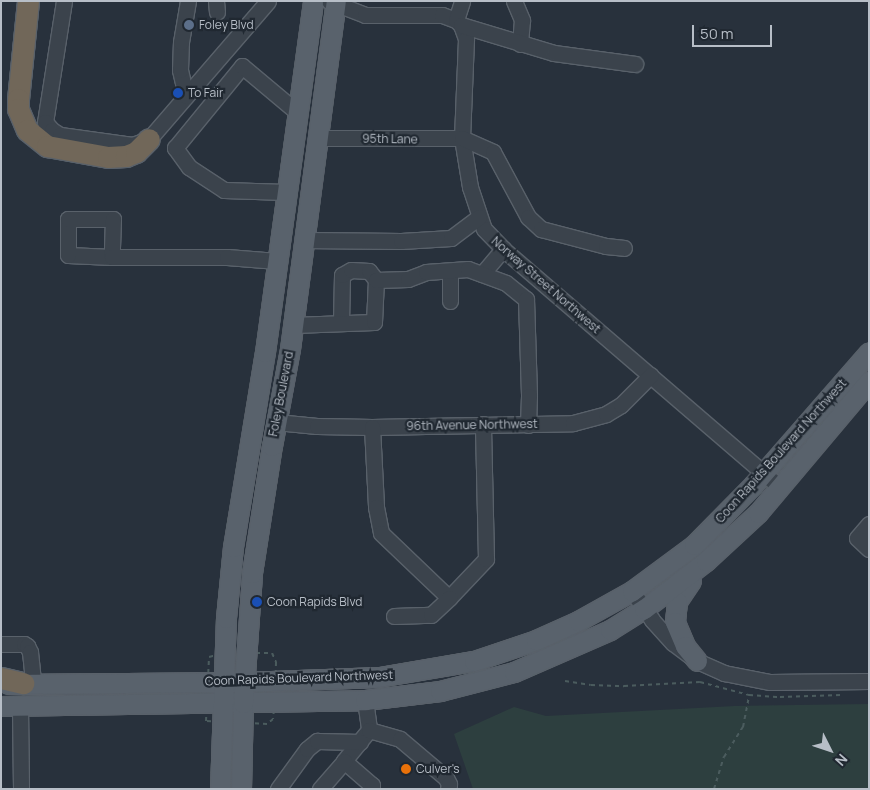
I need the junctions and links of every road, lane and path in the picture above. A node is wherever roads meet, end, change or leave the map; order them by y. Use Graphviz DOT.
graph roads {
  1 [pos="28,1"];
  2 [pos="64,1"];
  3 [pos="188,1"];
  4 [pos="268,1"];
  5 [pos="313,1"];
  6 [pos="462,1"];
  7 [pos="514,1"];
  8 [pos="333,2"];
  9 [pos="379,8"];
  10 [pos="459,22"];
  11 [pos="520,44"];
  12 [pos="635,64"];
  13 [pos="186,96"];
  14 [pos="297,112"];
  15 [pos="318,138"];
  16 [pos="462,138"];
  17 [pos="149,139"];
  18 [pos="286,192"];
  19 [pos="479,217"];
  20 [pos="303,240"];
  21 [pos="624,248"];
  22 [pos="503,250"];
  23 [pos="112,256"];
  24 [pos="277,261"];
  25 [pos="450,271"];
  26 [pos="482,274"];
  27 [pos="376,280"];
  28 [pos="450,301"];
  29 [pos="341,323"];
  30 [pos="293,325"];
  31 [pos="869,352"];
  32 [pos="651,375"];
  33 [pos="869,381"];
  34 [pos="276,422"];
  35 [pos="483,424"];
  36 [pos="528,425"];
  37 [pos="372,427"];
  38 [pos="765,472"];
  39 [pos="780,486"];
  40 [pos="869,524"];
  41 [pos="720,548"];
  42 [pos="869,548"];
  43 [pos="632,591"];
  44 [pos="449,598"];
  45 [pos="644,609"];
  46 [pos="394,616"];
  47 [pos="1,644"];
  48 [pos="697,661"];
  49 [pos="1,678"];
  50 [pos="565,681"];
  51 [pos="869,681"];
  52 [pos="224,682"];
  53 [pos="244,682"];
  54 [pos="28,683"];
  55 [pos="1,684"];
  56 [pos="748,695"];
  57 [pos="841,695"];
  58 [pos="366,700"];
  59 [pos="222,703"];
  60 [pos="243,703"];
  61 [pos="1,706"];
  62 [pos="20,706"];
  63 [pos="364,736"];
  64 [pos="344,761"];
  65 [pos="373,787"];
  66 [pos="20,789"];
  67 [pos="220,789"];
  68 [pos="241,789"];
  69 [pos="278,789"];
  70 [pos="320,789"];
  71 [pos="448,789"];
  72 [pos="714,789"];
  1 -- 17 [label="highway"];
  2 -- 17 [label="street"];
  3 -- 13 [label="street"];
  4 -- 13 [label="street"];
  5 -- 14 [label="main road, Foley Boulevard"];
  6 -- 10 [label="street"];
  7 -- 11 [label="street"];
  8 -- 9 [label="street"];
  8 -- 15 [label="main road, Foley Boulevard"];
  9 -- 10 [label="street"];
  10 -- 11 [label="street"];
  10 -- 16 [label="street, Norway Street Northwest"];
  11 -- 12 [label="street"];
  13 -- 17 [label="street"];
  14 -- 18 [label="main road, Foley Boulevard"];
  14 -- 18 [label="street"];
  15 -- 16 [label="street, 95th Lane"];
  15 -- 20 [label="main road, Foley Boulevard"];
  16 -- 19 [label="street, Norway Street Northwest"];
  16 -- 21 [label="street"];
  18 -- 24 [label="main road, Foley Boulevard"];
  19 -- 20 [label="street"];
  19 -- 22 [label="street, Norway Street Northwest"];
  20 -- 30 [label="main road, Foley Boulevard"];
  22 -- 26 [label="street"];
  22 -- 32 [label="street, Norway Street Northwest"];
  23 -- 24 [label="street"];
  24 -- 52 [label="main road, Foley Boulevard"];
  25 -- 26 [label="street"];
  25 -- 27 [label="street"];
  25 -- 28 [label="street"];
  26 -- 36 [label="street"];
  27 -- 29 [label="street"];
  27 -- 29 [label="street"];
  29 -- 30 [label="street"];
  30 -- 34 [label="main road, Foley Boulevard"];
  31 -- 38 [label="main road, Coon Rapids Boulevard Northwest"];
  32 -- 36 [label="street, 96th Avenue Northwest"];
  32 -- 38 [label="street, Norway Street Northwest"];
  33 -- 39 [label="main road, Coon Rapids Boulevard Northwest"];
  34 -- 37 [label="street, 96th Avenue Northwest"];
  34 -- 53 [label="main road, Foley Boulevard"];
  35 -- 36 [label="street, 96th Avenue Northwest"];
  35 -- 37 [label="street, 96th Avenue Northwest"];
  35 -- 44 [label="street"];
  37 -- 44 [label="street"];
  38 -- 39 [label="street, Norway Street Northwest"];
  38 -- 43 [label="main road, Coon Rapids Boulevard Northwest"];
  39 -- 41 [label="main road, Coon Rapids Boulevard Northwest"];
  40 -- 42 [label="street"];
  41 -- 45 [label="main road, Coon Rapids Boulevard Northwest"];
  41 -- 48 [label="main road"];
  43 -- 45 [label="street"];
  43 -- 53 [label="main road, Coon Rapids Boulevard Northwest"];
  44 -- 46 [label="street"];
  45 -- 48 [label="street"];
  45 -- 58 [label="main road, Coon Rapids Boulevard Northwest"];
  47 -- 54 [label="street"];
  48 -- 51 [label="street"];
  49 -- 54 [label="highway"];
  50 -- 56 [label="path"];
  52 -- 53 [label="main road, Coon Rapids Boulevard Northwest"];
  52 -- 54 [label="main road, Coon Rapids Boulevard Northwest"];
  52 -- 59 [label="main road, Foley Boulevard"];
  53 -- 60 [label="main road, Foley Boulevard"];
  54 -- 55 [label="main road, Coon Rapids Boulevard Northwest"];
  56 -- 57 [label="path"];
  56 -- 72 [label="path"];
  58 -- 60 [label="main road, Coon Rapids Boulevard Northwest"];
  58 -- 63 [label="street"];
  59 -- 60 [label="main road, Coon Rapids Boulevard Northwest"];
  59 -- 62 [label="main road, Coon Rapids Boulevard Northwest"];
  59 -- 67 [label="main road, Foley Boulevard"];
  60 -- 68 [label="main road, Foley Boulevard"];
  61 -- 62 [label="main road, Coon Rapids Boulevard Northwest"];
  62 -- 66 [label="street"];
  63 -- 64 [label="street"];
  63 -- 69 [label="street"];
  63 -- 71 [label="street"];
  64 -- 65 [label="street"];
  64 -- 70 [label="street"];
}
